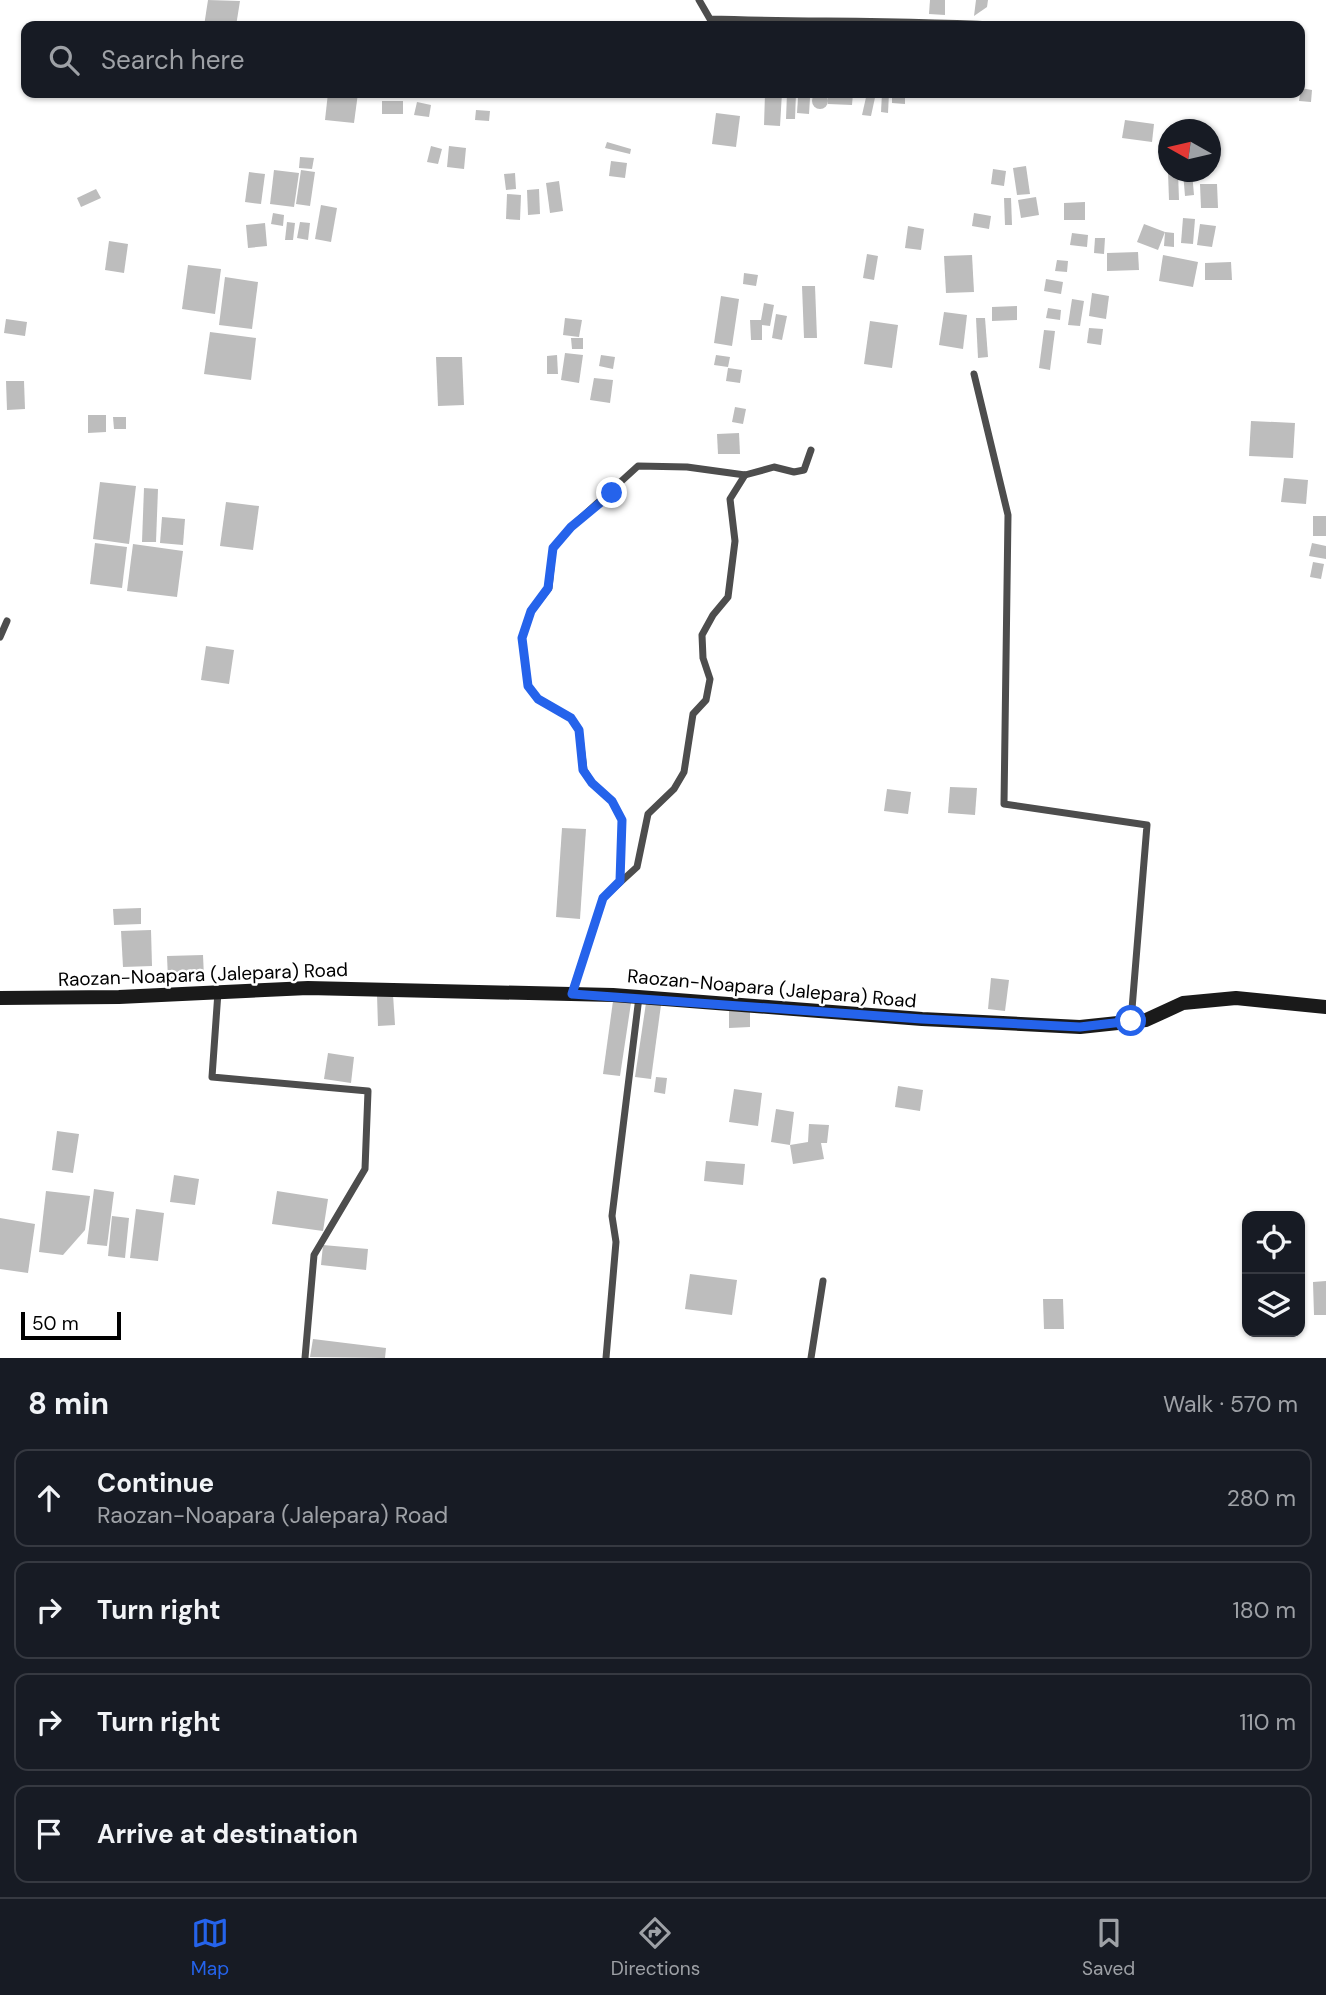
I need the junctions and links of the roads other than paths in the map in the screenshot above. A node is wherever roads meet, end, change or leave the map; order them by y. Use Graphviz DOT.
graph roads {
  1 [pos="699,0"];
  2 [pos="769,21"];
  3 [pos="974,374"];
  4 [pos="811,450"];
  5 [pos="745,475"];
  6 [pos="7,621"];
  7 [pos="0,637"];
  8 [pos="620,881"];
  9 [pos="218,992"];
  10 [pos="572,994"];
  11 [pos="639,997"];
  12 [pos="0,998"];
  13 [pos="1326,1007"];
  14 [pos="1131,1021"];
  15 [pos="823,1281"];
  16 [pos="306,1358"];
  17 [pos="606,1358"];
  18 [pos="811,1358"];
  1 -- 2 [label="street"];
  3 -- 14 [label="street"];
  4 -- 5 [label="street"];
  5 -- 8 [label="street"];
  5 -- 8 [label="street"];
  6 -- 7 [label="street"];
  8 -- 10 [label="street"];
  9 -- 10 [label="main road, Raozan-Noapara (Jalepara) Road"];
  9 -- 12 [label="main road, Raozan-Noapara (Jalepara) Road"];
  9 -- 16 [label="street"];
  10 -- 11 [label="main road, Raozan-Noapara (Jalepara) Road"];
  11 -- 14 [label="main road, Raozan-Noapara (Jalepara) Road"];
  11 -- 17 [label="street"];
  13 -- 14 [label="main road, Raozan-Noapara (Jalepara) Road"];
  15 -- 18 [label="street"];
}
